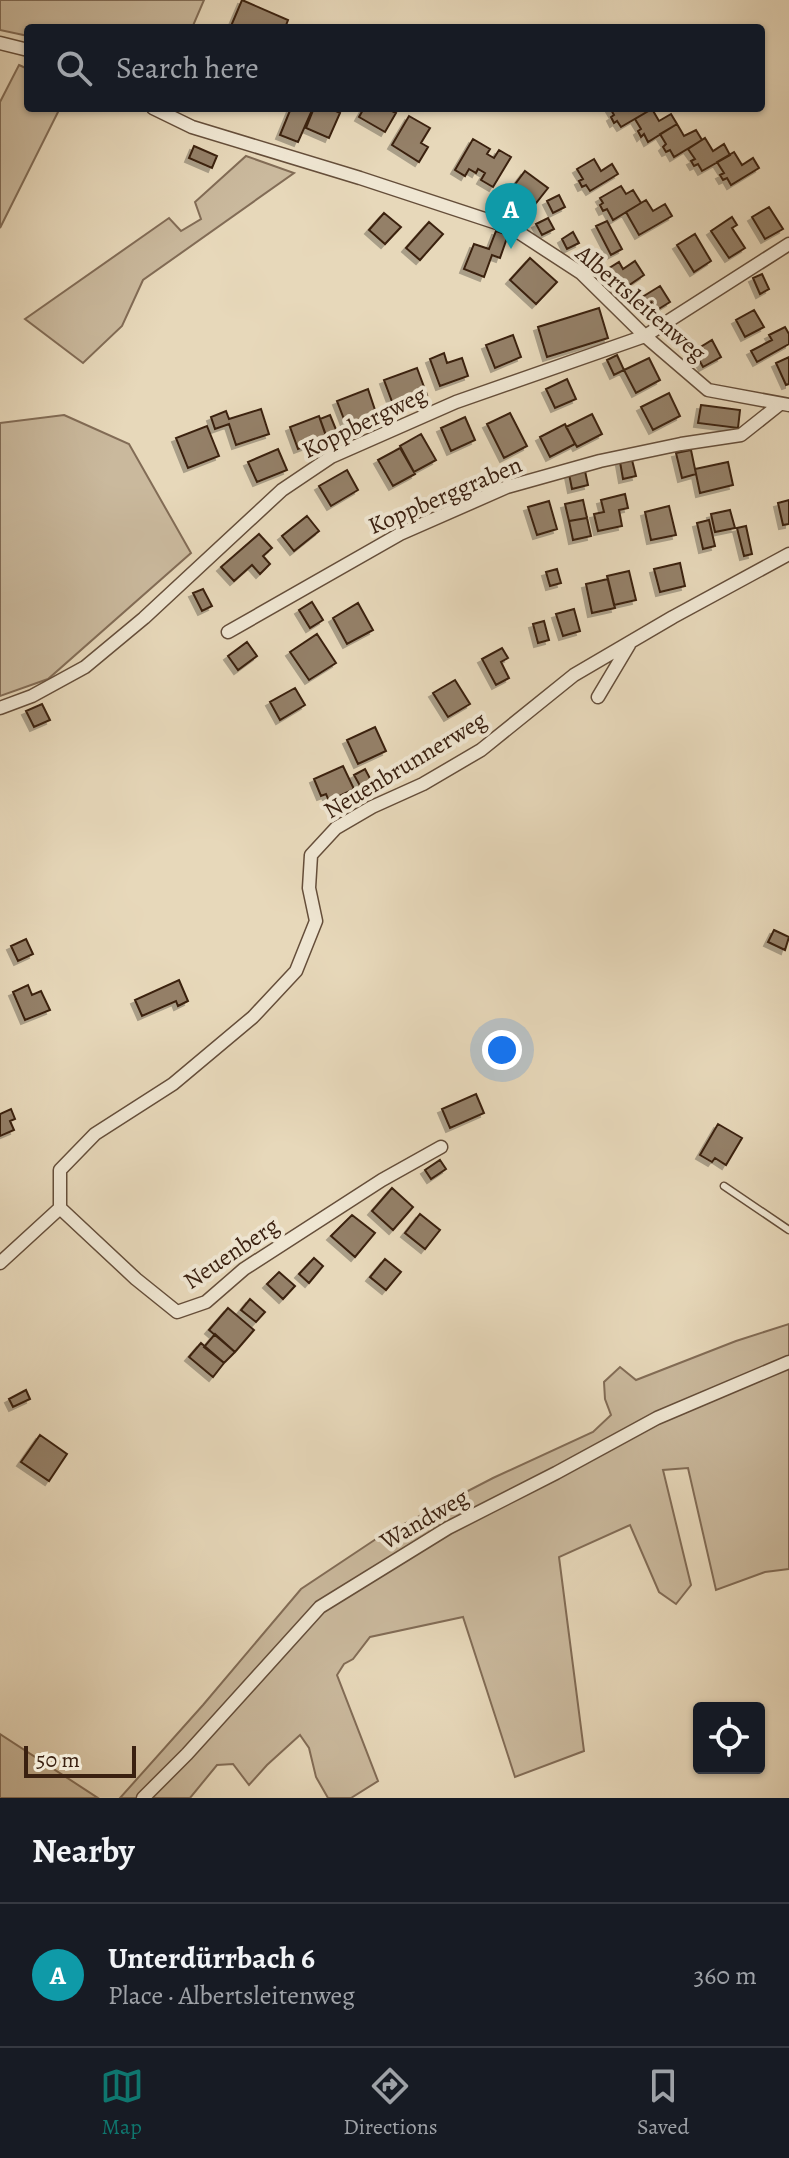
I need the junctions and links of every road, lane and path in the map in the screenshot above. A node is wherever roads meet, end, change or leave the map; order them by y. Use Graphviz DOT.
graph roads {
  1 [pos="0,43"];
  2 [pos="24,49"];
  3 [pos="161,112"];
  4 [pos="789,244"];
  5 [pos="645,336"];
  6 [pos="785,404"];
  7 [pos="789,554"];
  8 [pos="228,632"];
  9 [pos="631,642"];
  10 [pos="598,697"];
  11 [pos="0,708"];
  12 [pos="441,1147"];
  13 [pos="724,1186"];
  14 [pos="60,1208"];
  15 [pos="789,1230"];
  16 [pos="0,1263"];
  17 [pos="789,1362"];
  18 [pos="143,1798"];
  1 -- 2 [label="street"];
  3 -- 5 [label="street, Albertsleitenweg"];
  4 -- 5 [label="street, Koppbergweg"];
  5 -- 6 [label="street, Albertsleitenweg"];
  5 -- 11 [label="street, Koppbergweg"];
  6 -- 8 [label="street, Koppberggraben"];
  7 -- 9 [label="street, Neuenbrunnerweg"];
  9 -- 10 [label="street"];
  9 -- 14 [label="street, Neuenbrunnerweg"];
  12 -- 14 [label="street, Neuenberg"];
  13 -- 15 [label="lane"];
  14 -- 16 [label="street"];
  17 -- 18 [label="street, Wandweg"];
}
